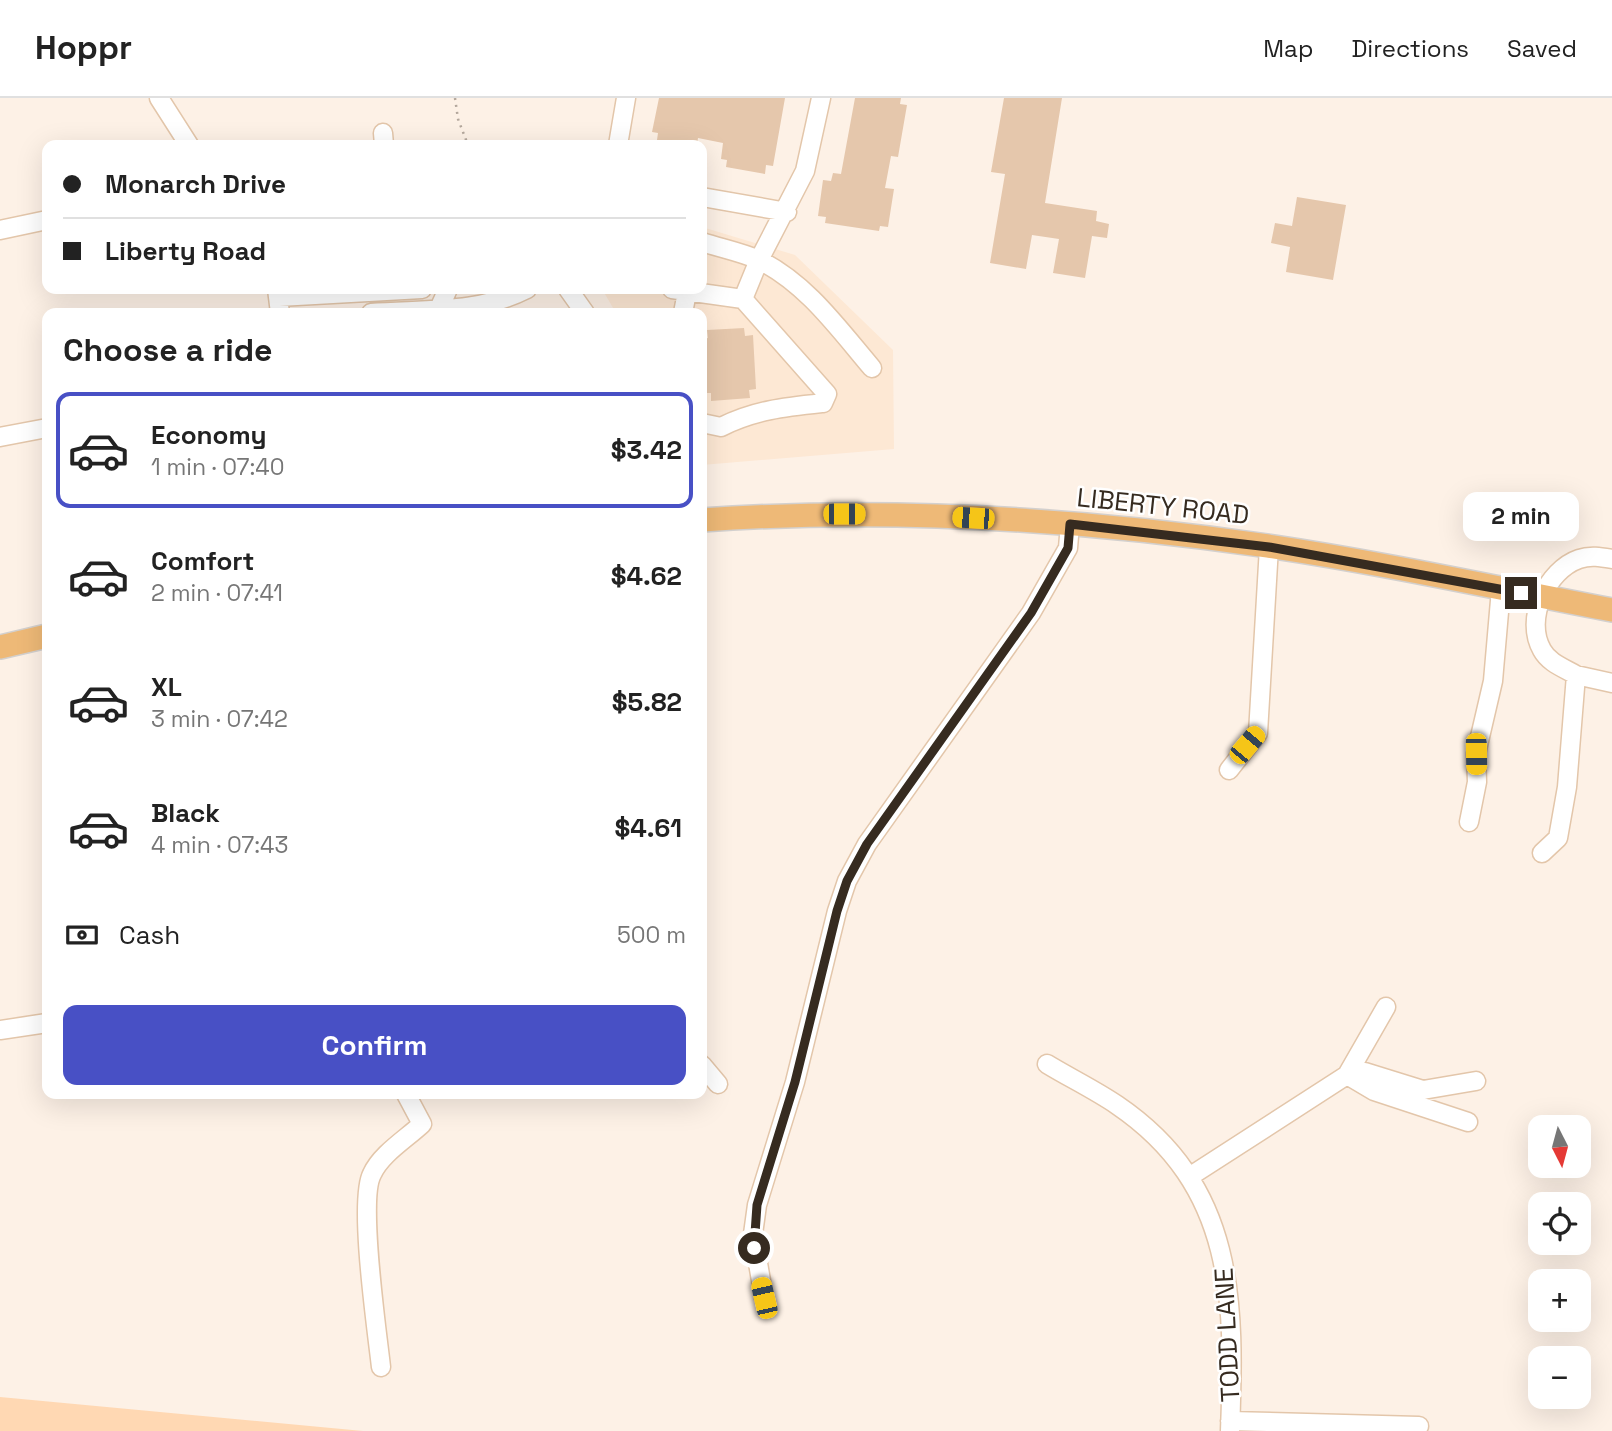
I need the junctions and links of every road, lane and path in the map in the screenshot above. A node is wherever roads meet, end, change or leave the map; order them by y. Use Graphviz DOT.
graph roads {
  1 [pos="159,98"];
  2 [pos="456,98"];
  3 [pos="626,98"];
  4 [pos="821,98"];
  5 [pos="186,140"];
  6 [pos="466,140"];
  7 [pos="619,140"];
  8 [pos="707,198"];
  9 [pos="787,212"];
  10 [pos="42,221"];
  11 [pos="0,230"];
  12 [pos="707,244"];
  13 [pos="759,260"];
  14 [pos="348,294"];
  15 [pos="515,294"];
  16 [pos="707,294"];
  17 [pos="743,299"];
  18 [pos="279,300"];
  19 [pos="461,308"];
  20 [pos="872,368"];
  21 [pos="707,424"];
  22 [pos="42,429"];
  23 [pos="0,437"];
  24 [pos="707,520"];
  25 [pos="1070,524"];
  26 [pos="1269,547"];
  27 [pos="1612,559"];
  28 [pos="1501,589"];
  29 [pos="1541,597"];
  30 [pos="1612,610"];
  31 [pos="42,637"];
  32 [pos="0,647"];
  33 [pos="1576,675"];
  34 [pos="1612,683"];
  35 [pos="1229,770"];
  36 [pos="1469,822"];
  37 [pos="1542,853"];
  38 [pos="1386,1007"];
  39 [pos="42,1024"];
  40 [pos="0,1030"];
  41 [pos="1048,1065"];
  42 [pos="707,1071"];
  43 [pos="1346,1075"];
  44 [pos="1476,1082"];
  45 [pos="718,1084"];
  46 [pos="408,1099"];
  47 [pos="1468,1122"];
  48 [pos="1189,1177"];
  49 [pos="764,1298"];
  50 [pos="381,1367"];
  51 [pos="1230,1426"];
  52 [pos="1419,1426"];
  1 -- 5 [label="street"];
  2 -- 6 [label="path"];
  3 -- 7 [label="street"];
  4 -- 9 [label="street"];
  8 -- 9 [label="street"];
  9 -- 13 [label="street"];
  10 -- 11 [label="street"];
  12 -- 13 [label="street"];
  13 -- 17 [label="street"];
  13 -- 20 [label="street"];
  14 -- 18 [label="street"];
  15 -- 19 [label="street"];
  16 -- 17 [label="street"];
  17 -- 21 [label="street"];
  22 -- 23 [label="street"];
  24 -- 25 [label="main road, LIBERTY ROAD"];
  25 -- 26 [label="main road, LIBERTY ROAD"];
  25 -- 49 [label="street"];
  26 -- 28 [label="main road, LIBERTY ROAD"];
  26 -- 35 [label="street"];
  27 -- 29 [label="street"];
  28 -- 29 [label="main road, LIBERTY ROAD"];
  28 -- 36 [label="street"];
  29 -- 30 [label="main road, LIBERTY ROAD"];
  29 -- 33 [label="street"];
  31 -- 32 [label="main road"];
  33 -- 34 [label="street"];
  33 -- 37 [label="street"];
  38 -- 43 [label="street"];
  39 -- 40 [label="street"];
  41 -- 48 [label="street, TODD LANE"];
  42 -- 45 [label="street"];
  43 -- 44 [label="street"];
  43 -- 47 [label="street"];
  43 -- 48 [label="street"];
  46 -- 50 [label="street"];
  48 -- 51 [label="street, TODD LANE"];
  51 -- 52 [label="street"];
}
